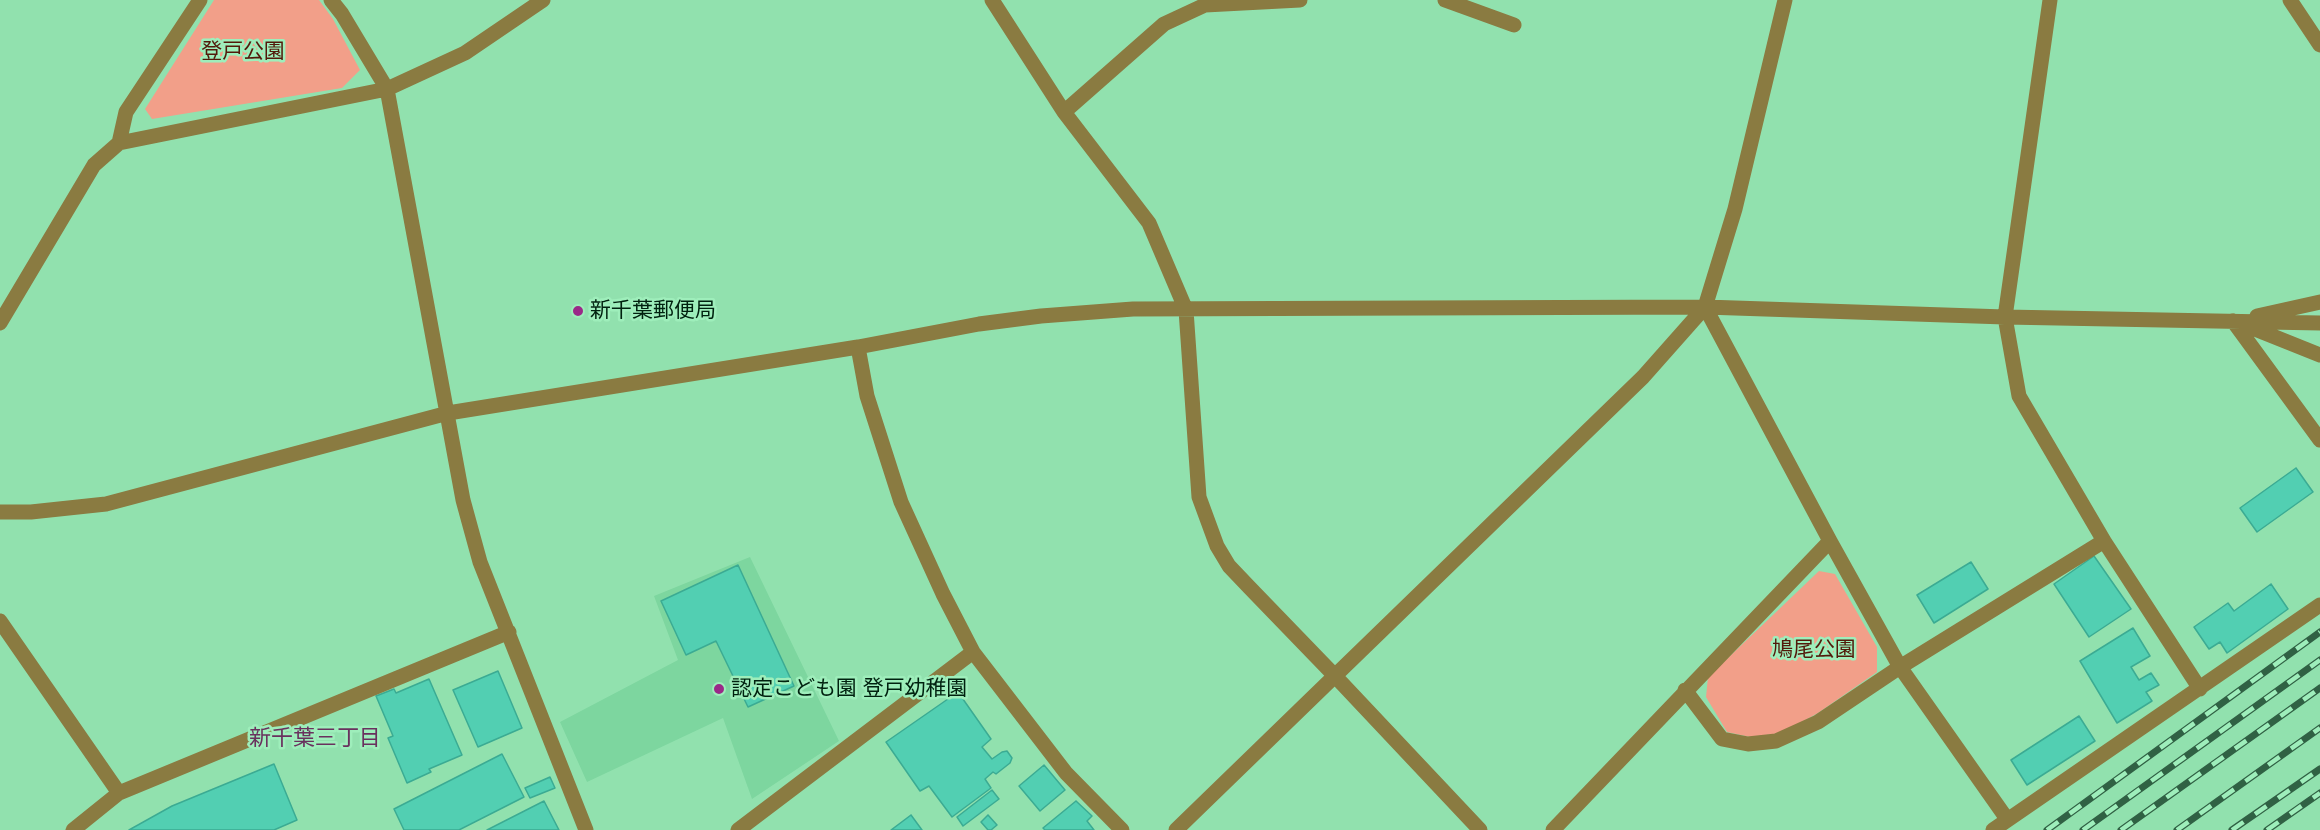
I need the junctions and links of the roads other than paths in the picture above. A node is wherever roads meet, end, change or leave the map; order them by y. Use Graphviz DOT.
graph roads {
  1 [pos="200,0"];
  2 [pos="331,0"];
  3 [pos="543,0"];
  4 [pos="992,0"];
  5 [pos="1300,0"];
  6 [pos="1445,0"];
  7 [pos="1785,0"];
  8 [pos="2050,0"];
  9 [pos="2290,0"];
  10 [pos="1514,25"];
  11 [pos="2320,45"];
  12 [pos="387,89"];
  13 [pos="1064,112"];
  14 [pos="120,143"];
  15 [pos="2320,302"];
  16 [pos="1705,307"];
  17 [pos="1186,310"];
  18 [pos="2,314"];
  19 [pos="2005,316"];
  20 [pos="2233,321"];
  21 [pos="2320,323"];
  22 [pos="858,347"];
  23 [pos="2320,355"];
  24 [pos="448,413"];
  25 [pos="2320,440"];
  26 [pos="0,512"];
  27 [pos="1830,541"];
  28 [pos="2104,542"];
  29 [pos="2320,605"];
  30 [pos="0,621"];
  31 [pos="508,632"];
  32 [pos="973,652"];
  33 [pos="1900,667"];
  34 [pos="1335,676"];
  35 [pos="2200,689"];
  36 [pos="1685,690"];
  37 [pos="119,794"];
  38 [pos="2007,819"];
  39 [pos="73,830"];
  40 [pos="586,830"];
  41 [pos="738,830"];
  42 [pos="1122,830"];
  43 [pos="1176,830"];
  44 [pos="1480,830"];
  45 [pos="1553,830"];
  46 [pos="1993,830"];
  1 -- 14 [label="street"];
  2 -- 12 [label="street"];
  3 -- 12 [label="street"];
  4 -- 13 [label="street"];
  5 -- 13 [label="street"];
  6 -- 10 [label="street"];
  7 -- 16 [label="street"];
  8 -- 19 [label="street"];
  9 -- 11 [label="street"];
  12 -- 14 [label="street"];
  12 -- 24 [label="street"];
  13 -- 17 [label="street"];
  14 -- 18 [label="street"];
  15 -- 20 [label="street"];
  16 -- 17 [label="street"];
  16 -- 19 [label="street"];
  16 -- 27 [label="street"];
  16 -- 34 [label="street"];
  17 -- 22 [label="street"];
  17 -- 34 [label="street"];
  19 -- 20 [label="street"];
  19 -- 28 [label="street"];
  20 -- 21 [label="street"];
  20 -- 23 [label="street"];
  20 -- 25 [label="street"];
  22 -- 24 [label="street"];
  22 -- 32 [label="street"];
  24 -- 26 [label="street"];
  24 -- 31 [label="street"];
  27 -- 33 [label="street"];
  27 -- 36 [label="street"];
  28 -- 33 [label="street"];
  28 -- 35 [label="street"];
  29 -- 35 [label="street"];
  30 -- 37 [label="street"];
  31 -- 37 [label="street"];
  31 -- 40 [label="street"];
  32 -- 41 [label="street"];
  32 -- 42 [label="street"];
  33 -- 36 [label="street"];
  33 -- 38 [label="street"];
  34 -- 43 [label="street"];
  34 -- 44 [label="street"];
  35 -- 38 [label="street"];
  36 -- 45 [label="street"];
  37 -- 39 [label="street"];
  38 -- 46 [label="street"];
}
